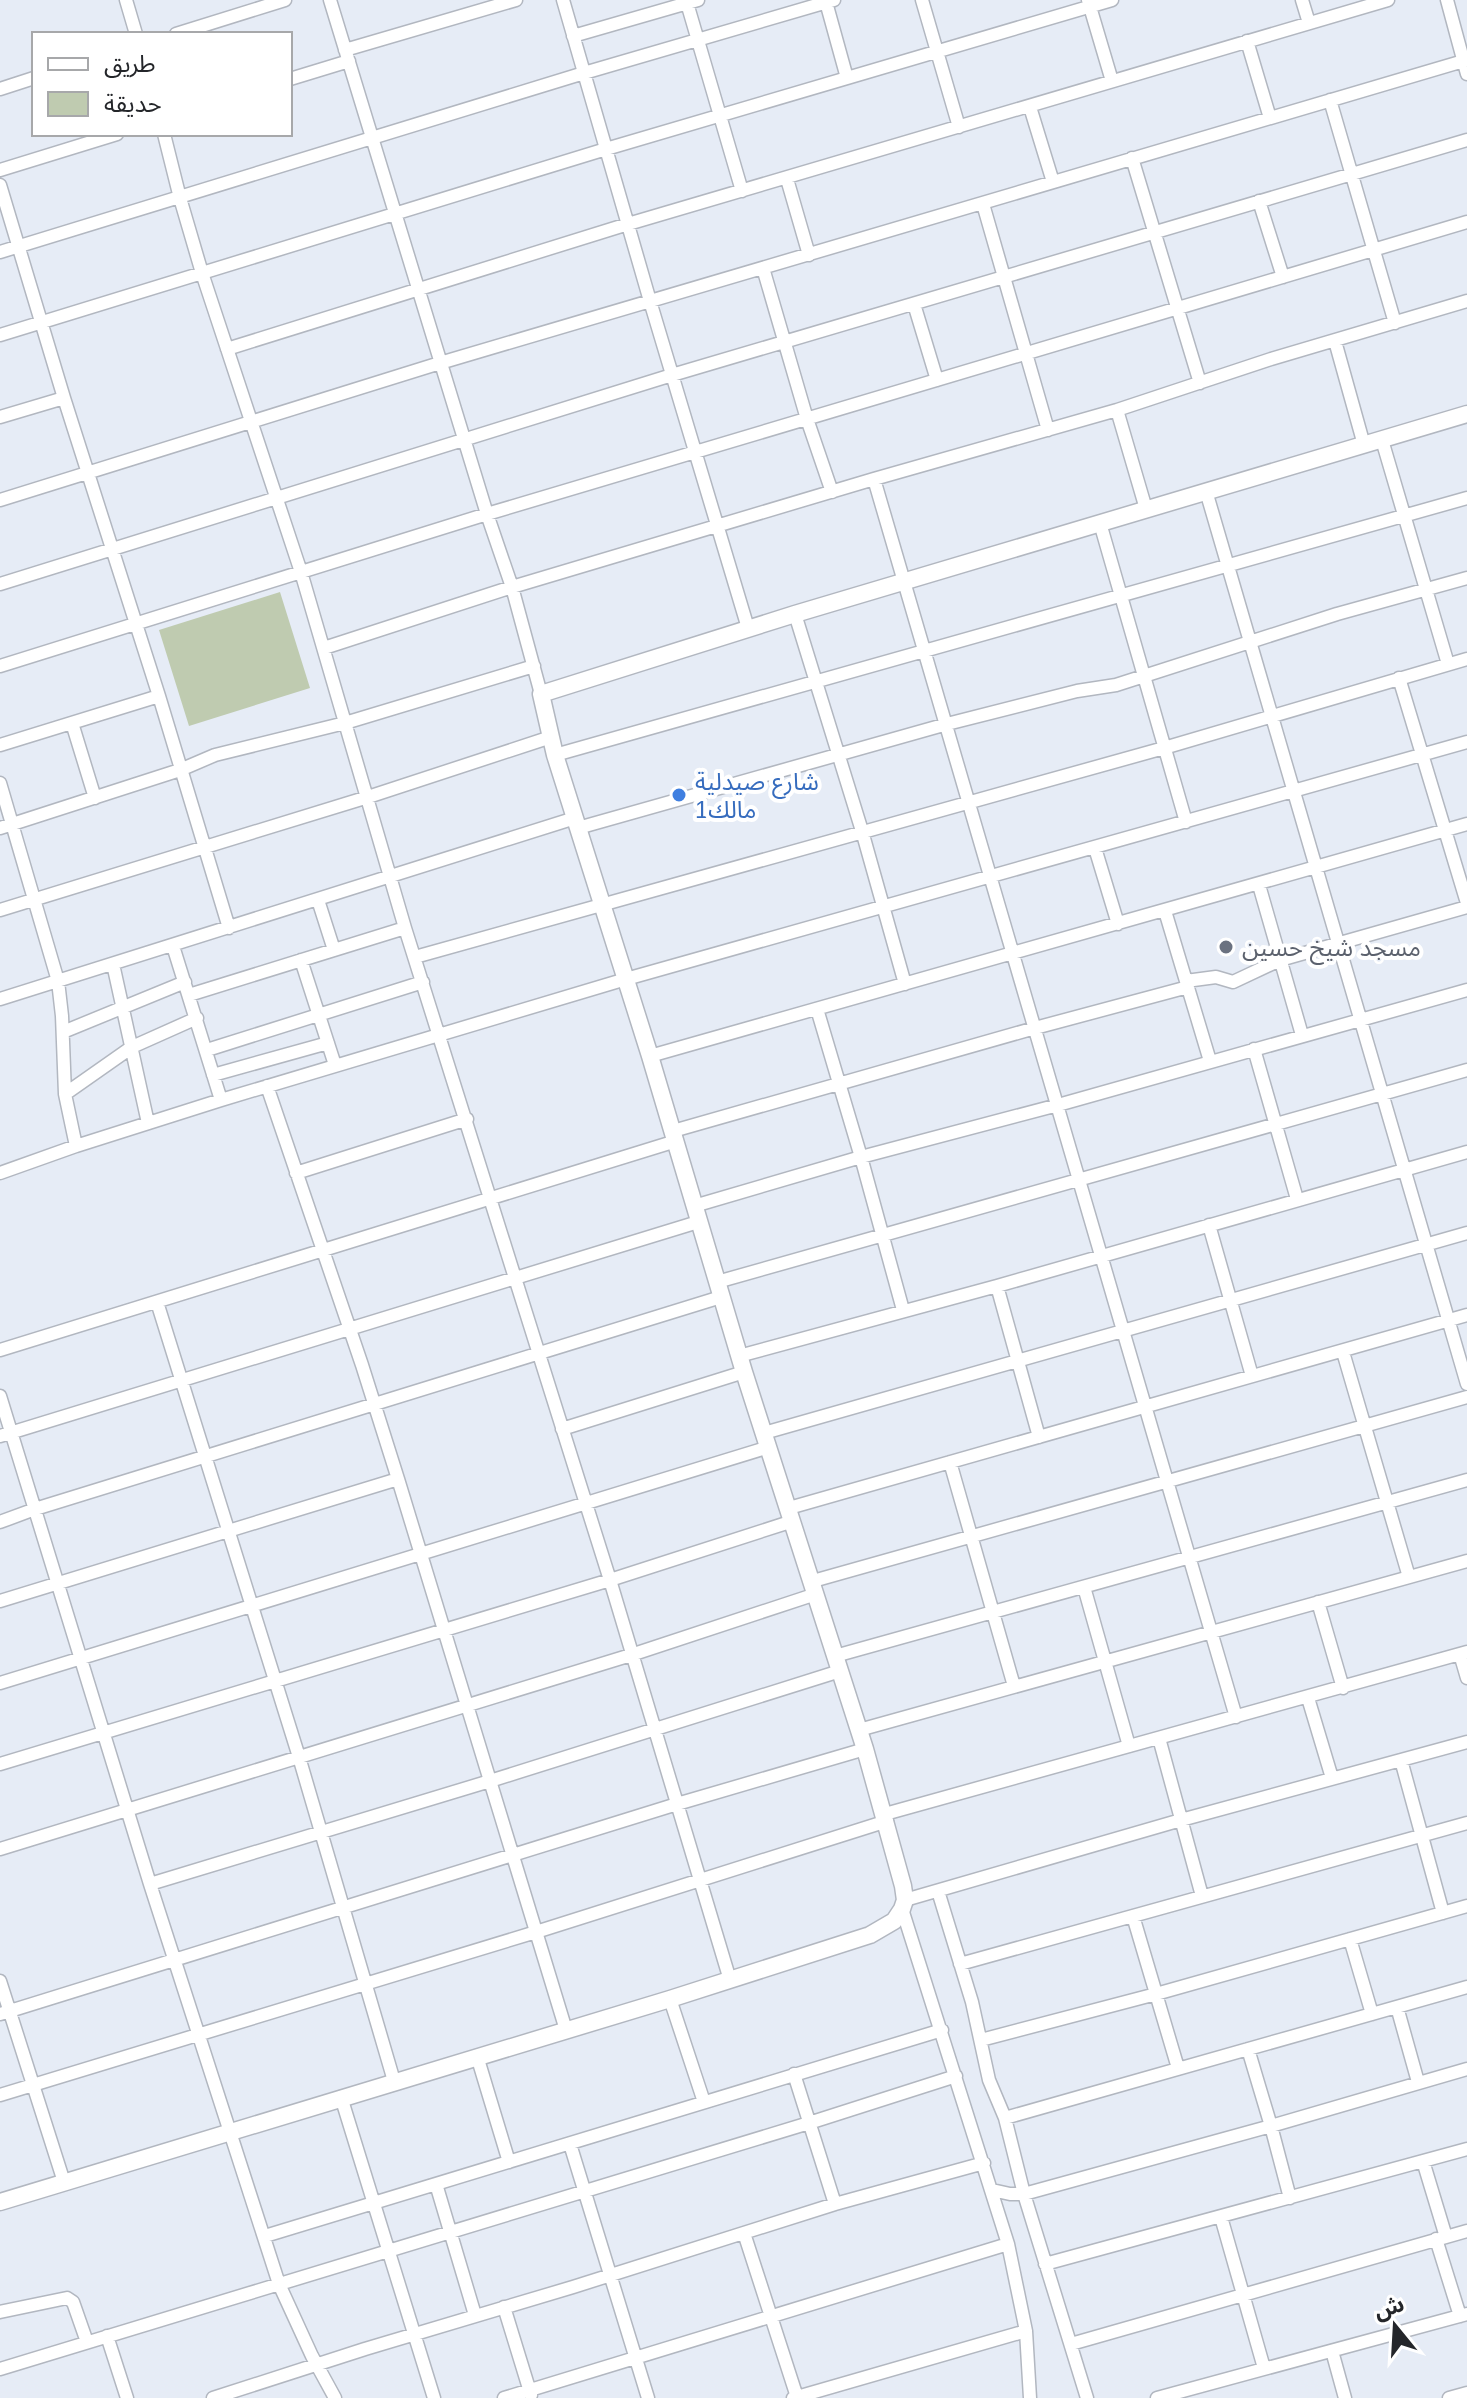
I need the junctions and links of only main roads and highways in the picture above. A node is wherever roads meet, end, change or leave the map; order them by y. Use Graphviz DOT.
graph roads {
  1 [pos="1467,414"];
  2 [pos="0,2202"];
  1 -- 2 [label="main road"];
}
